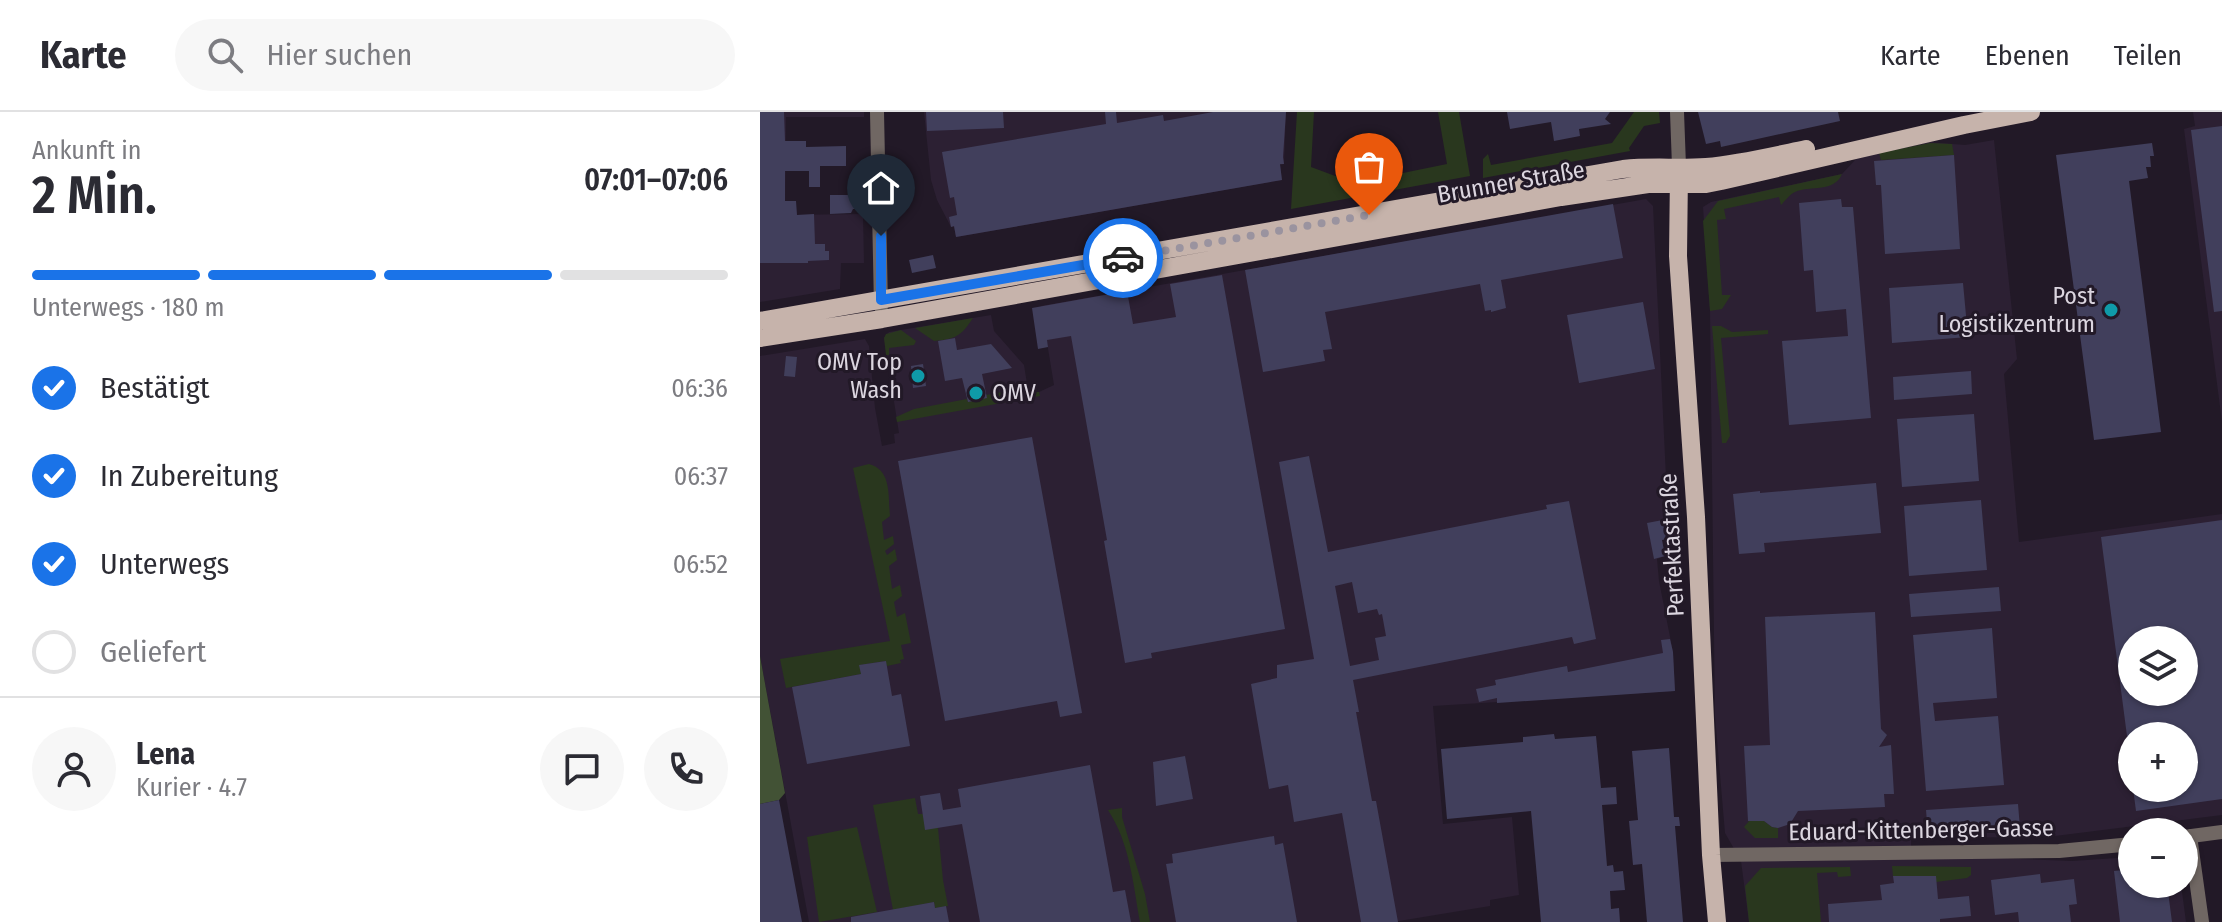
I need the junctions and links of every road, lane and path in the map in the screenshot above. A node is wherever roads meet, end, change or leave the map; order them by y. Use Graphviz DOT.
graph roads {
  1 [pos="877,112"];
  2 [pos="1677,112"];
  3 [pos="1969,112"];
  4 [pos="2031,112"];
  5 [pos="1679,175"];
  6 [pos="881,300"];
  7 [pos="882,319"];
  8 [pos="760,321"];
  9 [pos="760,338"];
  10 [pos="2222,832"];
  11 [pos="2198,835"];
  12 [pos="2118,845"];
  13 [pos="1711,855"];
  14 [pos="2198,898"];
  15 [pos="1717,922"];
  16 [pos="2202,922"];
  1 -- 6 [label="street"];
  2 -- 5 [label="street"];
  3 -- 5 [label="main road, Brunner Straße"];
  4 -- 5 [label="main road, Brunner Straße"];
  5 -- 6 [label="main road, Brunner Straße"];
  5 -- 7 [label="main road, Brunner Straße"];
  5 -- 13 [label="main road, Perfektastraße"];
  6 -- 7 [label="street"];
  6 -- 8 [label="main road, Brunner Straße"];
  7 -- 9 [label="main road, Brunner Straße"];
  10 -- 11 [label="street"];
  12 -- 13 [label="street, Eduard-Kittenberger-Gasse"];
  13 -- 15 [label="main road, Perfektastraße"];
  14 -- 16 [label="street"];
}
